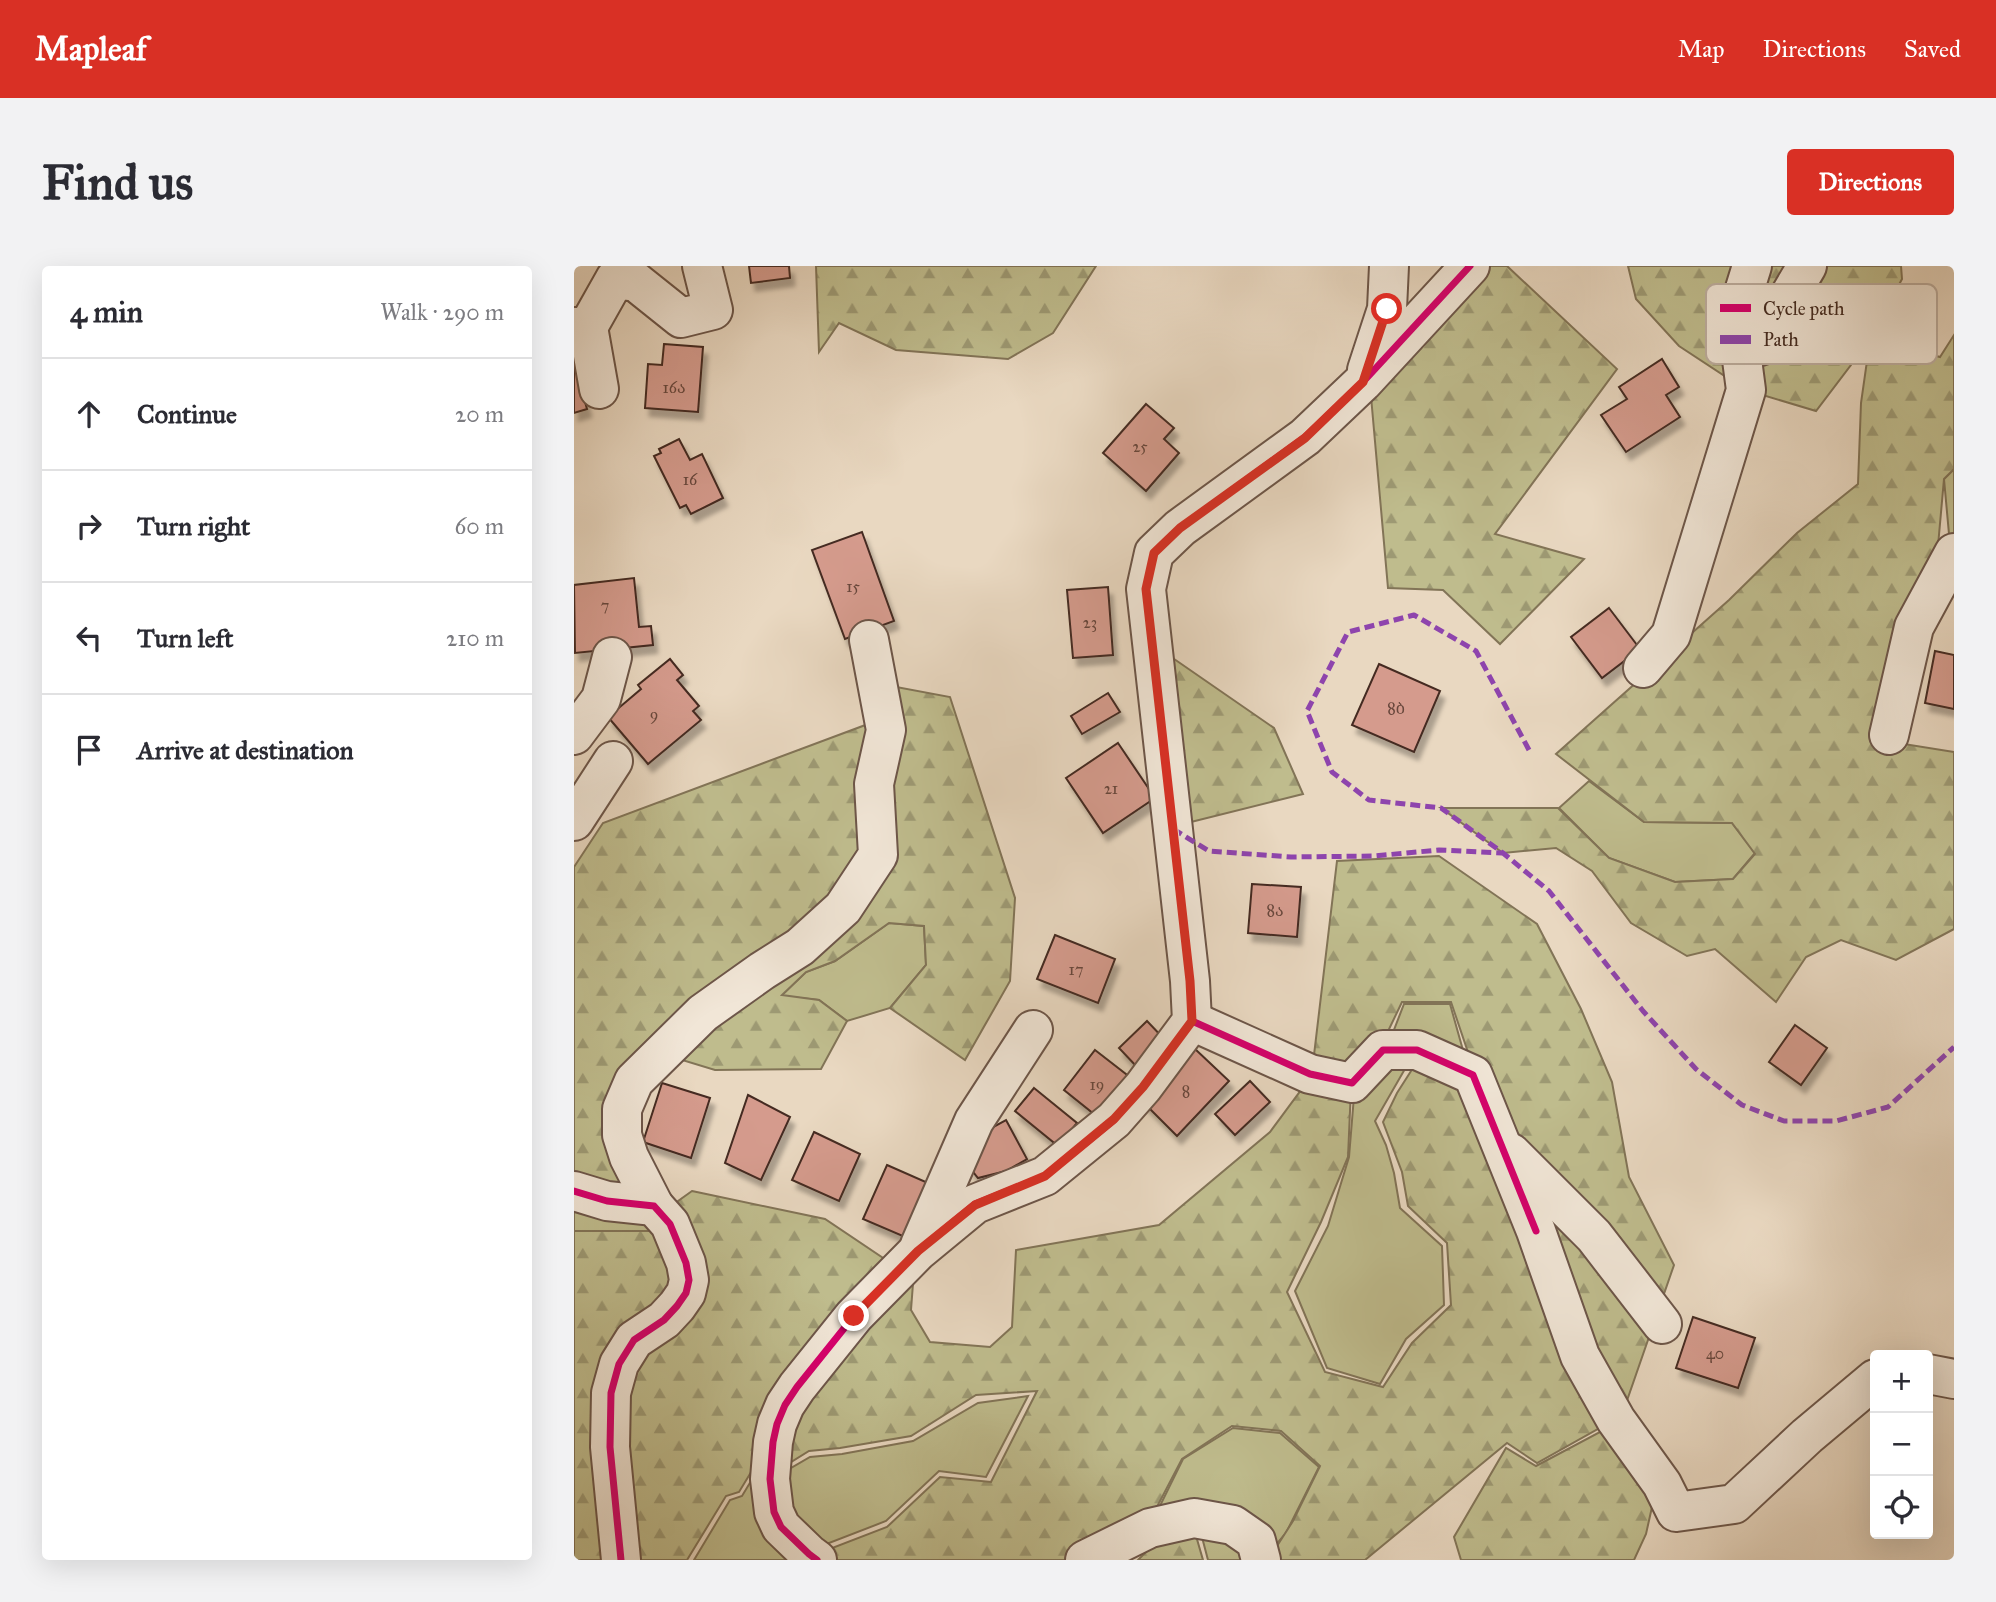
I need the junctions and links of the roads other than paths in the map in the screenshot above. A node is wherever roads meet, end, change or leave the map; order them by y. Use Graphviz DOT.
graph roads {
  1 [pos="702,266"];
  2 [pos="1389,266"];
  3 [pos="1470,266"];
  4 [pos="1752,266"];
  5 [pos="1807,266"];
  6 [pos="613,272"];
  7 [pos="1746,284"];
  8 [pos="1796,284"];
  9 [pos="581,327"];
  10 [pos="1743,364"];
  11 [pos="1363,382"];
  12 [pos="599,389"];
  13 [pos="1954,553"];
  14 [pos="869,640"];
  15 [pos="612,657"];
  16 [pos="1643,668"];
  17 [pos="574,735"];
  18 [pos="1889,735"];
  19 [pos="613,761"];
  20 [pos="574,821"];
  21 [pos="1192,1021"];
  22 [pos="1033,1030"];
  23 [pos="1500,1141"];
  24 [pos="574,1191"];
  25 [pos="654,1206"];
  26 [pos="918,1251"];
  27 [pos="1662,1324"];
  28 [pos="1933,1375"];
  29 [pos="1954,1379"];
  30 [pos="1870,1383"];
  31 [pos="621,1560"];
  32 [pos="817,1560"];
  33 [pos="1085,1560"];
  34 [pos="1261,1560"];
  1 -- 6 [label="street"];
  2 -- 11 [label="street"];
  3 -- 11 [label="street"];
  4 -- 7 [label="street"];
  5 -- 8 [label="street"];
  6 -- 9 [label="street"];
  9 -- 12 [label="street"];
  10 -- 16 [label="street"];
  11 -- 21 [label="street"];
  13 -- 18 [label="street"];
  14 -- 25 [label="street"];
  15 -- 17 [label="street"];
  19 -- 20 [label="street"];
  21 -- 23 [label="street"];
  21 -- 26 [label="street"];
  22 -- 26 [label="street"];
  23 -- 27 [label="street"];
  23 -- 30 [label="street"];
  24 -- 25 [label="street"];
  25 -- 31 [label="street"];
  26 -- 32 [label="street"];
  28 -- 29 [label="street"];
  33 -- 34 [label="street"];
}
